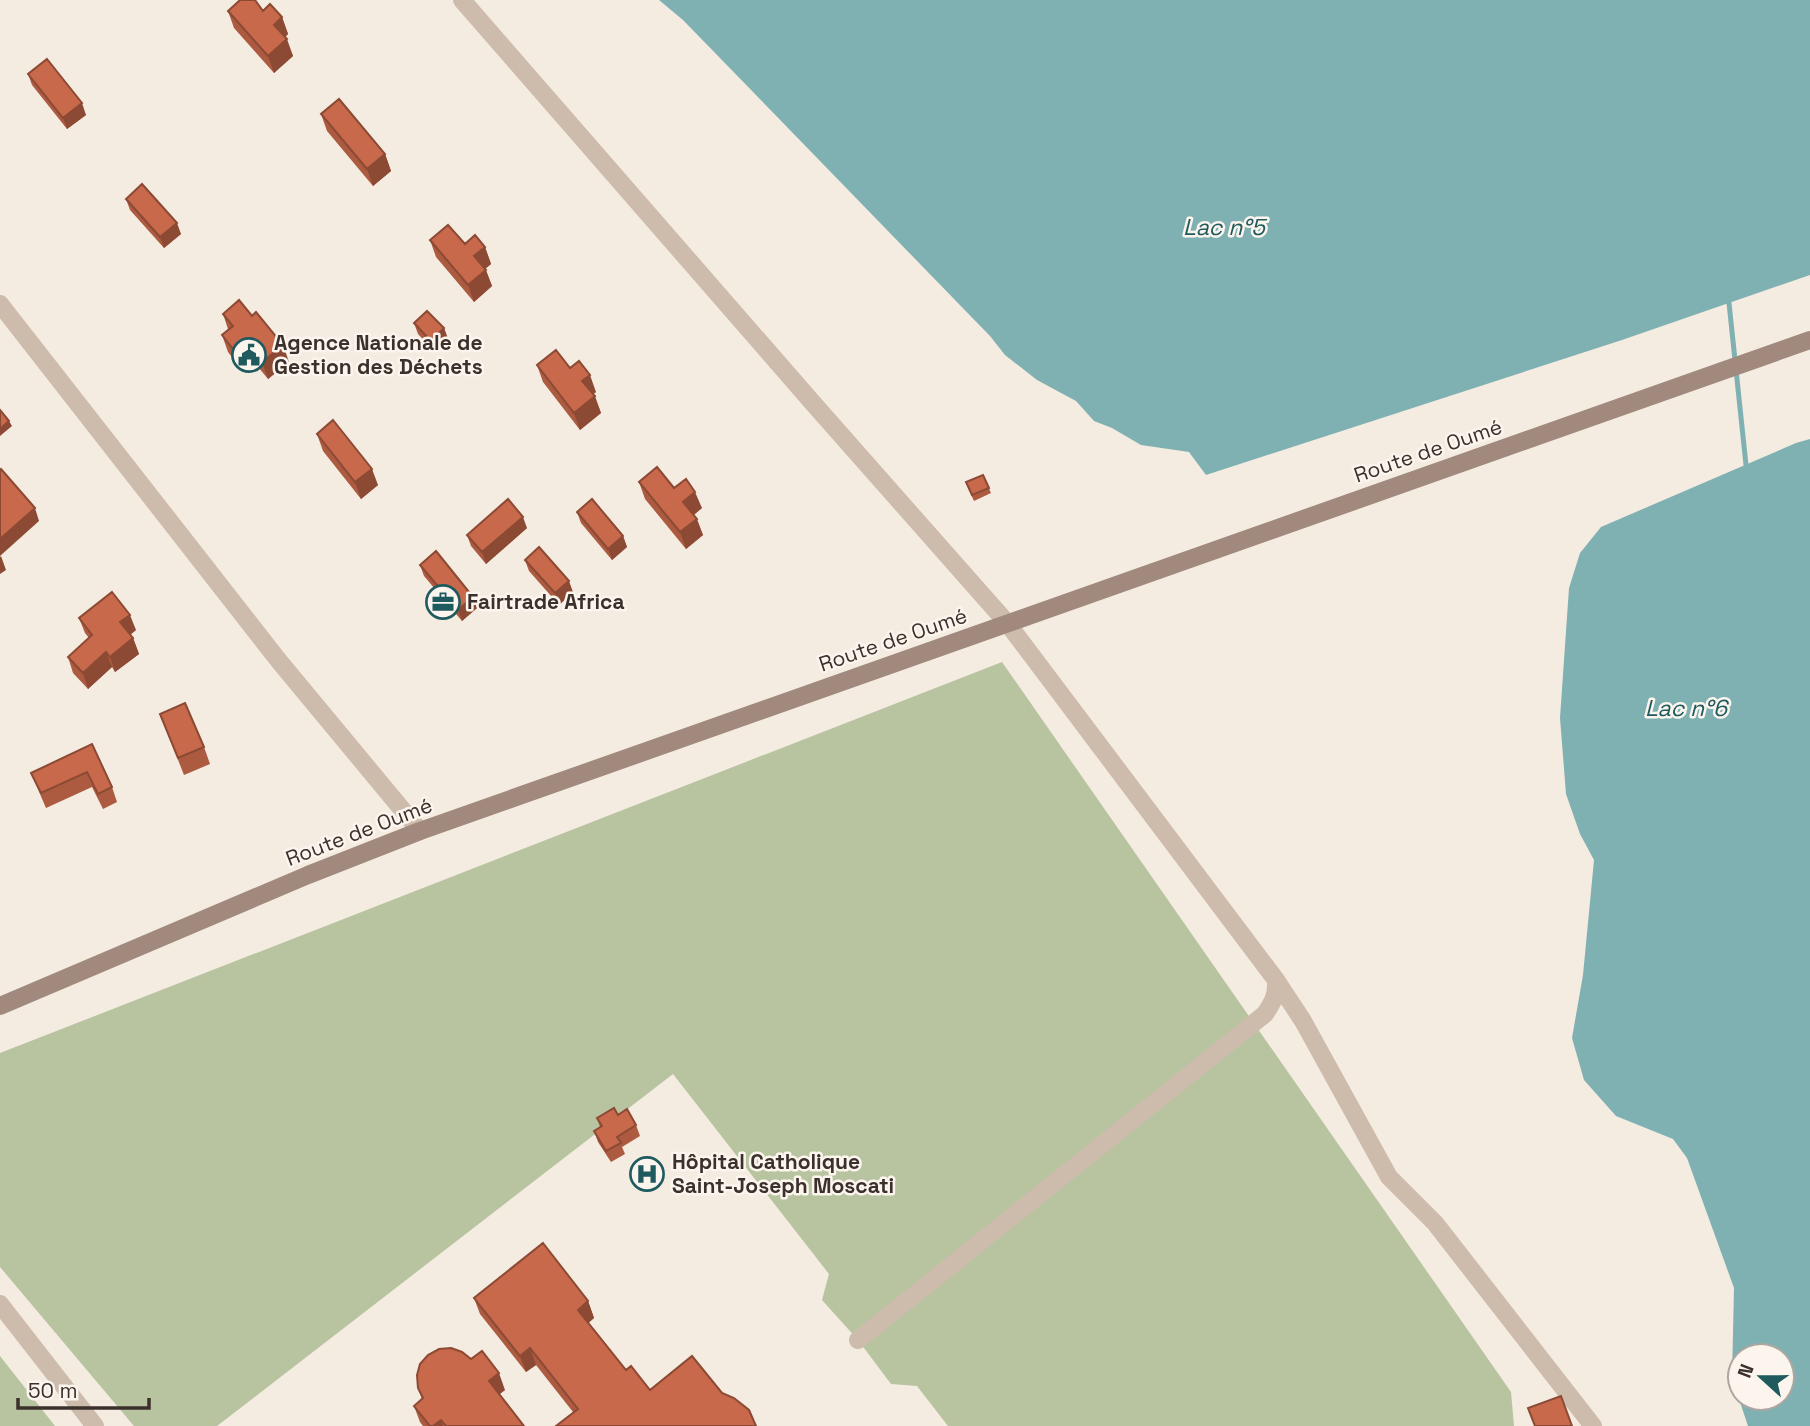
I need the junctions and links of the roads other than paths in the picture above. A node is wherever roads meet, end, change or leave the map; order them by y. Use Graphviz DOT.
graph roads {
  1 [pos="462,0"];
  2 [pos="0,304"];
  3 [pos="1810,341"];
  4 [pos="1009,624"];
  5 [pos="420,831"];
  6 [pos="1276,980"];
  7 [pos="0,1006"];
  8 [pos="0,1304"];
  9 [pos="858,1340"];
  10 [pos="95,1426"];
  11 [pos="1593,1426"];
  1 -- 4 [label="street"];
  2 -- 5 [label="street"];
  3 -- 4 [label="main road, Route de Oumé"];
  4 -- 5 [label="main road, Route de Oumé"];
  4 -- 6 [label="street"];
  5 -- 7 [label="main road, Route de Oumé"];
  6 -- 9 [label="street"];
  6 -- 11 [label="street"];
  8 -- 10 [label="street"];
}
